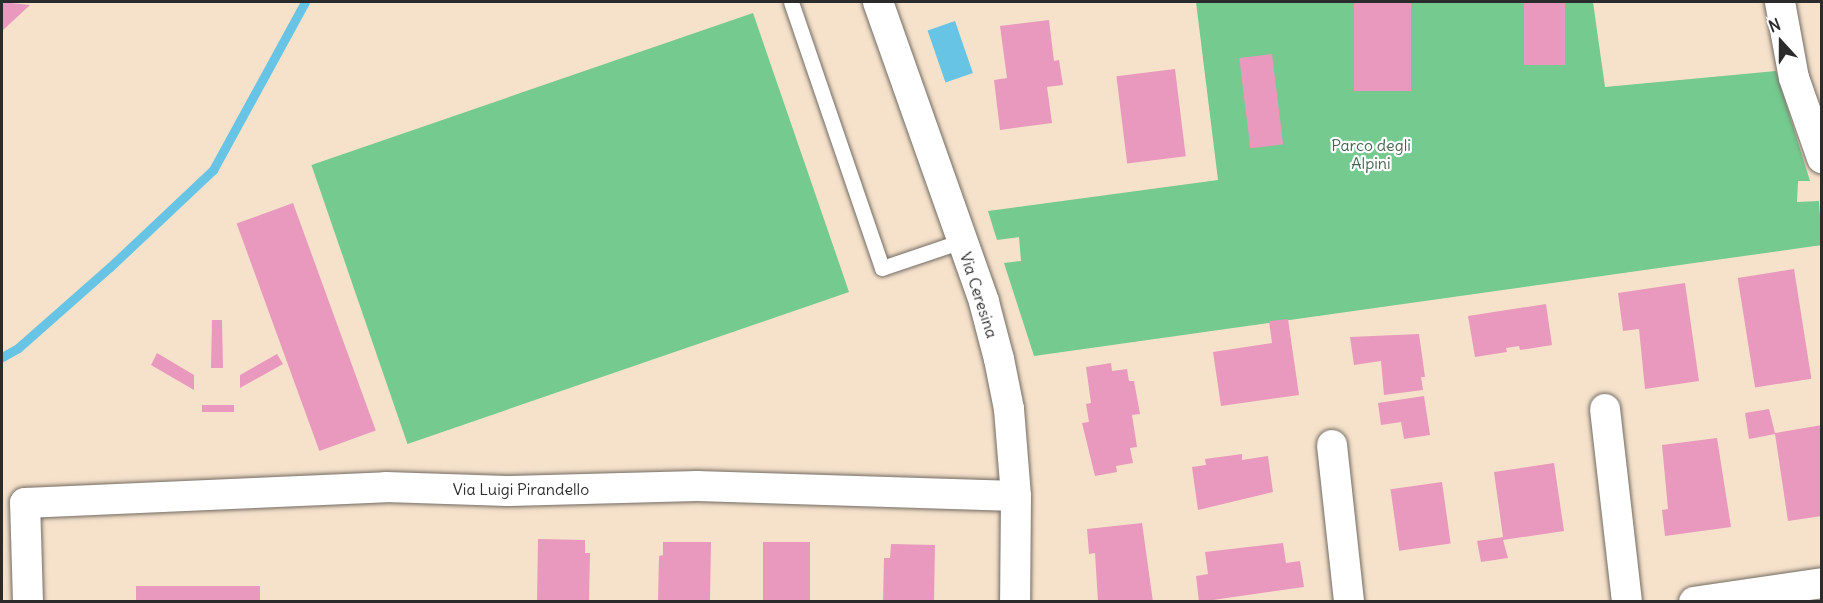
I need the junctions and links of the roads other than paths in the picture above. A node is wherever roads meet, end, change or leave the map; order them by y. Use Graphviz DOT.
graph roads {
  1 [pos="791,2"];
  2 [pos="878,2"];
  3 [pos="1780,2"];
  4 [pos="1821,158"];
  5 [pos="962,241"];
  6 [pos="1605,409"];
  7 [pos="1332,445"];
  8 [pos="1016,496"];
  9 [pos="1821,583"];
  10 [pos="28,602"];
  11 [pos="1015,602"];
  12 [pos="1349,602"];
  13 [pos="1626,602"];
  14 [pos="1694,602"];
  1 -- 5 [label="lane"];
  2 -- 5 [label="street, Via Ceresina"];
  3 -- 4 [label="street"];
  5 -- 8 [label="street, Via Ceresina"];
  6 -- 13 [label="street"];
  7 -- 12 [label="street"];
  8 -- 10 [label="street, Via Luigi Pirandello"];
  8 -- 11 [label="street, Via Ceresina"];
  9 -- 14 [label="street"];
}
